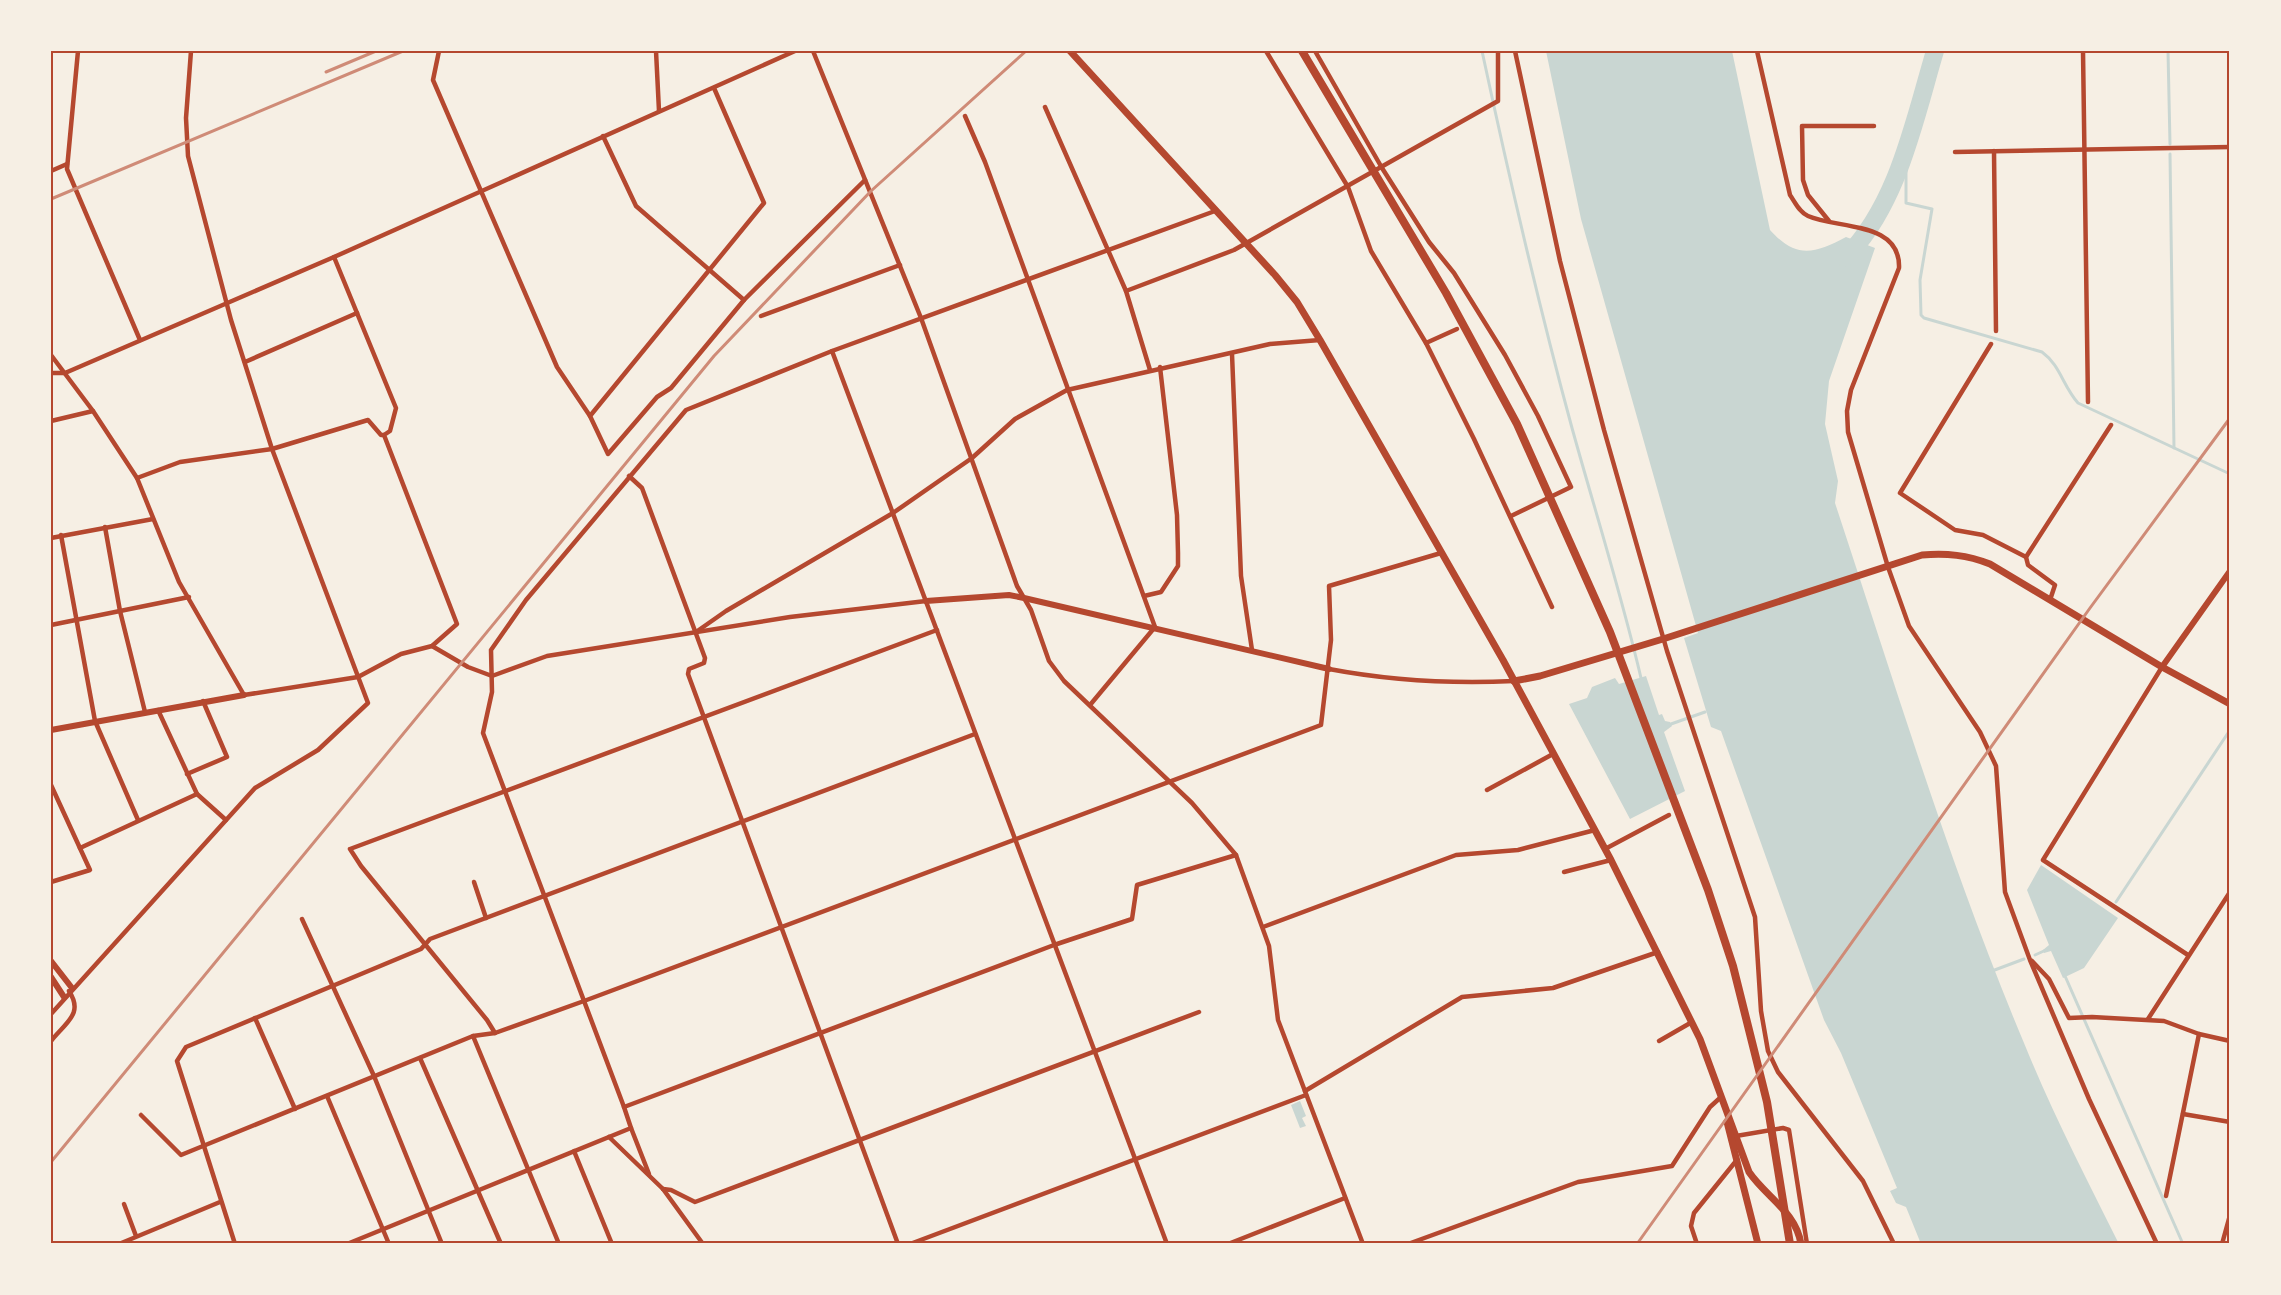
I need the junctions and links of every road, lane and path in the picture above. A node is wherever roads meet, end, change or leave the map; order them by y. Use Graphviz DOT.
graph roads {
  1 [pos="78,51"];
  2 [pos="191,51"];
  3 [pos="439,51"];
  4 [pos="656,51"];
  5 [pos="795,51"];
  6 [pos="813,51"];
  7 [pos="1070,51"];
  8 [pos="1081,51"];
  9 [pos="1266,51"];
  10 [pos="1302,51"];
  11 [pos="1315,51"];
  12 [pos="1498,51"];
  13 [pos="1515,51"];
  14 [pos="1757,51"];
  15 [pos="2083,51"];
  16 [pos="1076,58"];
  17 [pos="714,87"];
  18 [pos="1045,107"];
  19 [pos="659,111"];
  20 [pos="965,116"];
  21 [pos="1874,126"];
  22 [pos="603,136"];
  23 [pos="2230,147"];
  24 [pos="2086,149"];
  25 [pos="1994,151"];
  26 [pos="1955,152"];
  27 [pos="67,164"];
  28 [pos="1382,168"];
  29 [pos="51,171"];
  30 [pos="865,180"];
  31 [pos="1348,187"];
  32 [pos="482,190"];
  33 [pos="1215,211"];
  34 [pos="1829,221"];
  35 [pos="1245,243"];
  36 [pos="1110,251"];
  37 [pos="334,256"];
  38 [pos="900,265"];
  39 [pos="710,271"];
  40 [pos="1027,279"];
  41 [pos="1126,291"];
  42 [pos="744,300"];
  43 [pos="227,301"];
  44 [pos="357,313"];
  45 [pos="761,316"];
  46 [pos="921,318"];
  47 [pos="1457,329"];
  48 [pos="1996,331"];
  49 [pos="140,340"];
  50 [pos="1320,340"];
  51 [pos="1426,344"];
  52 [pos="1991,344"];
  53 [pos="832,351"];
  54 [pos="1232,354"];
  55 [pos="51,355"];
  56 [pos="245,362"];
  57 [pos="1160,367"];
  58 [pos="1150,370"];
  59 [pos="65,372"];
  60 [pos="51,373"];
  61 [pos="1067,390"];
  62 [pos="2088,402"];
  63 [pos="93,411"];
  64 [pos="590,416"];
  65 [pos="51,420"];
  66 [pos="2111,425"];
  67 [pos="384,435"];
  68 [pos="272,449"];
  69 [pos="972,458"];
  70 [pos="630,476"];
  71 [pos="137,478"];
  72 [pos="893,513"];
  73 [pos="1511,516"];
  74 [pos="153,519"];
  75 [pos="105,527"];
  76 [pos="61,535"];
  77 [pos="51,538"];
  78 [pos="1441,553"];
  79 [pos="2026,557"];
  80 [pos="1888,567"];
  81 [pos="2230,571"];
  82 [pos="189,597"];
  83 [pos="1144,597"];
  84 [pos="1024,598"];
  85 [pos="2050,600"];
  86 [pos="926,601"];
  87 [pos="1552,608"];
  88 [pos="120,611"];
  89 [pos="76,620"];
  90 [pos="51,625"];
  91 [pos="1155,627"];
  92 [pos="937,630"];
  93 [pos="696,632"];
  94 [pos="1666,638"];
  95 [pos="432,646"];
  96 [pos="1252,650"];
  97 [pos="2162,667"];
  98 [pos="1329,669"];
  99 [pos="492,675"];
  100 [pos="358,677"];
  101 [pos="1515,681"];
  102 [pos="244,695"];
  103 [pos="203,701"];
  104 [pos="2230,704"];
  105 [pos="1090,705"];
  106 [pos="158,710"];
  107 [pos="145,712"];
  108 [pos="704,717"];
  109 [pos="95,721"];
  110 [pos="51,730"];
  111 [pos="975,734"];
  112 [pos="1553,754"];
  113 [pos="188,774"];
  114 [pos="1169,781"];
  115 [pos="51,785"];
  116 [pos="505,790"];
  117 [pos="1487,790"];
  118 [pos="197,794"];
  119 [pos="1669,815"];
  120 [pos="138,820"];
  121 [pos="226,820"];
  122 [pos="742,823"];
  123 [pos="1595,830"];
  124 [pos="1016,840"];
  125 [pos="80,848"];
  126 [pos="1605,849"];
  127 [pos="1236,855"];
  128 [pos="1611,860"];
  129 [pos="1564,872"];
  130 [pos="51,882"];
  131 [pos="474,882"];
  132 [pos="2230,892"];
  133 [pos="545,896"];
  134 [pos="486,918"];
  135 [pos="302,919"];
  136 [pos="1263,927"];
  137 [pos="781,928"];
  138 [pos="425,944"];
  139 [pos="1053,945"];
  140 [pos="1658,952"];
  141 [pos="2188,955"];
  142 [pos="2030,960"];
  143 [pos="51,961"];
  144 [pos="51,976"];
  145 [pos="333,986"];
  146 [pos="70,989"];
  147 [pos="64,997"];
  148 [pos="584,1001"];
  149 [pos="1198,1012"];
  150 [pos="51,1014"];
  151 [pos="255,1018"];
  152 [pos="2148,1019"];
  153 [pos="1692,1022"];
  154 [pos="495,1033"];
  155 [pos="822,1034"];
  156 [pos="2199,1034"];
  157 [pos="473,1036"];
  158 [pos="51,1041"];
  159 [pos="1659,1041"];
  160 [pos="2230,1041"];
  161 [pos="1095,1052"];
  162 [pos="420,1058"];
  163 [pos="374,1076"];
  164 [pos="1306,1093"];
  165 [pos="327,1096"];
  166 [pos="1721,1097"];
  167 [pos="624,1107"];
  168 [pos="295,1109"];
  169 [pos="2183,1114"];
  170 [pos="141,1115"];
  171 [pos="2230,1122"];
  172 [pos="631,1128"];
  173 [pos="1736,1136"];
  174 [pos="609,1137"];
  175 [pos="861,1140"];
  176 [pos="203,1146"];
  177 [pos="574,1151"];
  178 [pos="1135,1157"];
  179 [pos="1736,1161"];
  180 [pos="528,1169"];
  181 [pos="650,1176"];
  182 [pos="663,1189"];
  183 [pos="477,1190"];
  184 [pos="2166,1196"];
  185 [pos="1345,1198"];
  186 [pos="220,1202"];
  187 [pos="124,1204"];
  188 [pos="428,1210"];
  189 [pos="2230,1215"];
  190 [pos="382,1229"];
  191 [pos="136,1236"];
  192 [pos="119,1244"];
  193 [pos="235,1244"];
  194 [pos="348,1244"];
  195 [pos="388,1244"];
  196 [pos="442,1244"];
  197 [pos="501,1244"];
  198 [pos="559,1244"];
  199 [pos="612,1244"];
  200 [pos="702,1244"];
  201 [pos="898,1244"];
  202 [pos="910,1244"];
  203 [pos="1167,1244"];
  204 [pos="1228,1244"];
  205 [pos="1363,1244"];
  206 [pos="1408,1244"];
  207 [pos="1696,1244"];
  208 [pos="1758,1244"];
  209 [pos="1790,1244"];
  210 [pos="1801,1244"];
  211 [pos="1807,1244"];
  212 [pos="1894,1244"];
  213 [pos="2157,1244"];
  214 [pos="2222,1244"];
  1 -- 27 [label="street"];
  2 -- 43 [label="street"];
  3 -- 32 [label="street"];
  4 -- 19 [label="street"];
  5 -- 17 [label="street"];
  6 -- 30 [label="street"];
  7 -- 16 [label="main road"];
  8 -- 16 [label="street"];
  9 -- 31 [label="street"];
  10 -- 209 [label="highway"];
  11 -- 28 [label="street"];
  12 -- 28 [label="street"];
  13 -- 94 [label="street"];
  14 -- 34 [label="street"];
  15 -- 24 [label="street"];
  16 -- 33 [label="main road"];
  17 -- 19 [label="street"];
  17 -- 39 [label="street"];
  18 -- 36 [label="street"];
  19 -- 22 [label="street"];
  20 -- 40 [label="street"];
  21 -- 34 [label="street"];
  22 -- 32 [label="street"];
  22 -- 39 [label="street"];
  23 -- 24 [label="street"];
  24 -- 25 [label="street"];
  24 -- 62 [label="street"];
  25 -- 26 [label="street"];
  25 -- 48 [label="street"];
  27 -- 29 [label="street"];
  27 -- 49 [label="street"];
  28 -- 31 [label="street"];
  28 -- 73 [label="street"];
  30 -- 38 [label="street"];
  30 -- 42 [label="street"];
  31 -- 35 [label="street"];
  31 -- 51 [label="street"];
  32 -- 37 [label="street"];
  32 -- 64 [label="street"];
  33 -- 35 [label="main road"];
  33 -- 36 [label="street"];
  34 -- 80 [label="street"];
  35 -- 41 [label="street"];
  35 -- 50 [label="main road"];
  36 -- 40 [label="street"];
  36 -- 41 [label="street"];
  37 -- 43 [label="street"];
  37 -- 44 [label="street"];
  38 -- 45 [label="street"];
  38 -- 46 [label="street"];
  39 -- 42 [label="street"];
  39 -- 64 [label="street"];
  40 -- 46 [label="street"];
  40 -- 61 [label="street"];
  41 -- 58 [label="street"];
  42 -- 64 [label="street"];
  43 -- 49 [label="street"];
  43 -- 56 [label="street"];
  44 -- 56 [label="street"];
  44 -- 67 [label="street"];
  46 -- 53 [label="street"];
  46 -- 69 [label="street"];
  47 -- 51 [label="street"];
  49 -- 59 [label="street"];
  50 -- 54 [label="street"];
  50 -- 78 [label="main road"];
  51 -- 73 [label="street"];
  52 -- 79 [label="street"];
  53 -- 70 [label="street"];
  53 -- 72 [label="street"];
  54 -- 57 [label="street"];
  54 -- 96 [label="street"];
  55 -- 59 [label="street"];
  56 -- 68 [label="street"];
  57 -- 58 [label="street"];
  57 -- 83 [label="street"];
  58 -- 61 [label="street"];
  59 -- 60 [label="street"];
  59 -- 63 [label="street"];
  61 -- 69 [label="street"];
  61 -- 83 [label="street"];
  63 -- 65 [label="street"];
  63 -- 71 [label="street"];
  66 -- 79 [label="street"];
  67 -- 68 [label="street"];
  67 -- 95 [label="street"];
  68 -- 71 [label="street"];
  68 -- 100 [label="street"];
  69 -- 72 [label="street"];
  69 -- 84 [label="street"];
  70 -- 93 [label="street"];
  70 -- 99 [label="street"];
  71 -- 74 [label="street"];
  72 -- 86 [label="street"];
  72 -- 93 [label="street"];
  73 -- 87 [label="street"];
  74 -- 75 [label="street"];
  74 -- 82 [label="street"];
  75 -- 76 [label="street"];
  75 -- 88 [label="street"];
  76 -- 77 [label="street"];
  76 -- 89 [label="street"];
  78 -- 98 [label="street"];
  78 -- 101 [label="main road"];
  79 -- 85 [label="street"];
  80 -- 85 [label="main road"];
  80 -- 94 [label="main road"];
  80 -- 142 [label="street"];
  81 -- 97 [label="street"];
  82 -- 88 [label="street"];
  82 -- 102 [label="street"];
  83 -- 91 [label="street"];
  84 -- 86 [label="street"];
  84 -- 91 [label="street"];
  84 -- 105 [label="street"];
  85 -- 97 [label="main road"];
  86 -- 92 [label="street"];
  86 -- 93 [label="street"];
  88 -- 89 [label="street"];
  88 -- 107 [label="street"];
  89 -- 90 [label="street"];
  89 -- 109 [label="street"];
  91 -- 96 [label="street"];
  91 -- 105 [label="street"];
  92 -- 108 [label="street"];
  92 -- 111 [label="street"];
  93 -- 99 [label="street"];
  93 -- 108 [label="street"];
  94 -- 101 [label="main road"];
  94 -- 212 [label="street"];
  95 -- 99 [label="street"];
  95 -- 100 [label="street"];
  96 -- 98 [label="street"];
  97 -- 104 [label="main road"];
  97 -- 141 [label="street"];
  98 -- 101 [label="street"];
  98 -- 114 [label="street"];
  99 -- 116 [label="street"];
  100 -- 102 [label="street"];
  100 -- 121 [label="street"];
  101 -- 112 [label="main road"];
  102 -- 103 [label="street"];
  103 -- 106 [label="street"];
  103 -- 113 [label="street"];
  105 -- 114 [label="street"];
  106 -- 107 [label="street"];
  106 -- 113 [label="street"];
  107 -- 109 [label="street"];
  108 -- 116 [label="street"];
  108 -- 122 [label="street"];
  109 -- 110 [label="street"];
  109 -- 120 [label="street"];
  111 -- 122 [label="street"];
  111 -- 124 [label="street"];
  112 -- 117 [label="street"];
  112 -- 123 [label="main road"];
  113 -- 118 [label="street"];
  114 -- 124 [label="street"];
  114 -- 127 [label="street"];
  115 -- 125 [label="street"];
  116 -- 133 [label="street"];
  116 -- 138 [label="street"];
  118 -- 120 [label="street"];
  118 -- 121 [label="street"];
  119 -- 126 [label="street"];
  120 -- 125 [label="street"];
  121 -- 146 [label="street"];
  122 -- 133 [label="street"];
  122 -- 137 [label="street"];
  123 -- 126 [label="main road"];
  123 -- 136 [label="street"];
  124 -- 137 [label="street"];
  124 -- 139 [label="street"];
  125 -- 130 [label="street"];
  126 -- 128 [label="main road"];
  127 -- 136 [label="street"];
  127 -- 139 [label="street"];
  128 -- 129 [label="street"];
  128 -- 140 [label="main road"];
  131 -- 134 [label="street"];
  132 -- 141 [label="street"];
  133 -- 134 [label="street"];
  133 -- 148 [label="street"];
  134 -- 138 [label="street"];
  135 -- 145 [label="street"];
  136 -- 164 [label="street"];
  137 -- 148 [label="street"];
  137 -- 155 [label="street"];
  138 -- 145 [label="street"];
  138 -- 154 [label="street"];
  139 -- 155 [label="street"];
  139 -- 161 [label="street"];
  140 -- 153 [label="main road"];
  140 -- 164 [label="street"];
  141 -- 152 [label="street"];
  142 -- 152 [label="street"];
  142 -- 213 [label="street"];
  143 -- 146 [label="street"];
  144 -- 147 [label="street"];
  145 -- 151 [label="street"];
  145 -- 163 [label="street"];
  146 -- 147 [label="street"];
  146 -- 158 [label="street"];
  147 -- 150 [label="street"];
  148 -- 154 [label="street"];
  148 -- 167 [label="street"];
  149 -- 161 [label="street"];
  151 -- 168 [label="street"];
  151 -- 176 [label="street"];
  152 -- 156 [label="street"];
  153 -- 159 [label="street"];
  153 -- 166 [label="main road"];
  154 -- 157 [label="street"];
  155 -- 167 [label="street"];
  155 -- 175 [label="street"];
  156 -- 160 [label="street"];
  156 -- 169 [label="street"];
  157 -- 162 [label="street"];
  157 -- 180 [label="street"];
  161 -- 175 [label="street"];
  161 -- 178 [label="street"];
  162 -- 163 [label="street"];
  162 -- 183 [label="street"];
  163 -- 165 [label="street"];
  163 -- 188 [label="street"];
  164 -- 178 [label="street"];
  164 -- 185 [label="street"];
  165 -- 168 [label="street"];
  165 -- 190 [label="street"];
  166 -- 173 [label="main road"];
  166 -- 179 [label="main road"];
  166 -- 206 [label="street"];
  167 -- 172 [label="street"];
  168 -- 176 [label="street"];
  169 -- 171 [label="street"];
  169 -- 184 [label="street"];
  170 -- 176 [label="street"];
  172 -- 174 [label="street"];
  172 -- 181 [label="street"];
  173 -- 210 [label="main road"];
  173 -- 211 [label="street"];
  174 -- 177 [label="street"];
  174 -- 181 [label="street"];
  175 -- 182 [label="street"];
  175 -- 201 [label="street"];
  176 -- 186 [label="street"];
  177 -- 180 [label="street"];
  177 -- 199 [label="street"];
  178 -- 202 [label="street"];
  178 -- 203 [label="street"];
  179 -- 207 [label="street"];
  179 -- 208 [label="main road"];
  180 -- 183 [label="street"];
  180 -- 198 [label="street"];
  181 -- 182 [label="street"];
  182 -- 200 [label="street"];
  183 -- 188 [label="street"];
  183 -- 197 [label="street"];
  185 -- 204 [label="street"];
  185 -- 205 [label="street"];
  186 -- 191 [label="street"];
  186 -- 193 [label="street"];
  187 -- 191 [label="street"];
  188 -- 190 [label="street"];
  188 -- 196 [label="street"];
  189 -- 214 [label="street"];
  190 -- 194 [label="street"];
  190 -- 195 [label="street"];
  191 -- 192 [label="street"];
}
